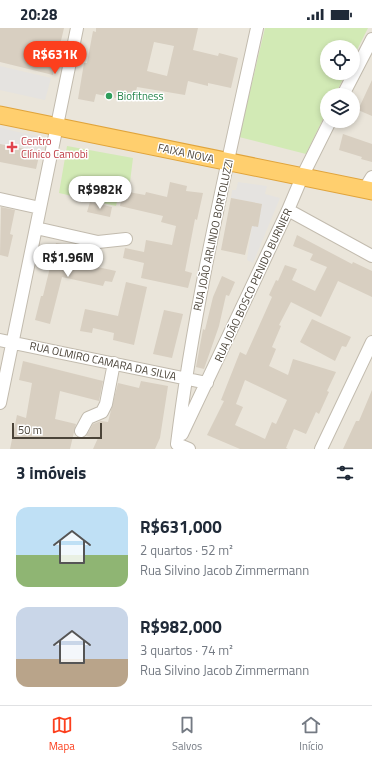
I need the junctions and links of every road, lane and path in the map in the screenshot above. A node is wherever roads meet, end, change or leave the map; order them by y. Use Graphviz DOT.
graph roads {
  1 [pos="77,28"];
  2 [pos="257,28"];
  3 [pos="372,39"];
  4 [pos="347,88"];
  5 [pos="0,115"];
  6 [pos="57,126"];
  7 [pos="326,128"];
  8 [pos="228,162"];
  9 [pos="302,177"];
  10 [pos="370,186"];
  11 [pos="0,199"];
  12 [pos="40,208"];
  13 [pos="288,210"];
  14 [pos="36,228"];
  15 [pos="126,239"];
  16 [pos="372,256"];
  17 [pos="0,340"];
  18 [pos="12,342"];
  19 [pos="372,342"];
  20 [pos="114,363"];
  21 [pos="185,378"];
  22 [pos="207,383"];
  23 [pos="0,403"];
  24 [pos="81,431"];
  25 [pos="176,446"];
  26 [pos="189,449"];
  27 [pos="321,449"];
  1 -- 6 [label="street"];
  2 -- 8 [label="street, RUA JOÃO ARLINDO BORTOLUZZI"];
  3 -- 4 [label="street"];
  5 -- 6 [label="highway, FAIXA NOVA"];
  6 -- 8 [label="highway, FAIXA NOVA"];
  6 -- 12 [label="street"];
  7 -- 9 [label="street, RUA JOÃO BOSCO PENIDO BURNIER"];
  8 -- 9 [label="highway, FAIXA NOVA"];
  8 -- 21 [label="street, RUA JOÃO ARLINDO BORTOLUZZI"];
  9 -- 10 [label="highway, FAIXA NOVA"];
  9 -- 13 [label="street, RUA JOÃO BOSCO PENIDO BURNIER"];
  11 -- 12 [label="street"];
  12 -- 14 [label="street"];
  13 -- 16 [label="street"];
  13 -- 22 [label="street, RUA JOÃO BOSCO PENIDO BURNIER"];
  14 -- 15 [label="street"];
  14 -- 18 [label="street"];
  17 -- 18 [label="street, RUA OLMIRO CAMARA DA SILVA"];
  18 -- 20 [label="street, RUA OLMIRO CAMARA DA SILVA"];
  18 -- 23 [label="street"];
  19 -- 27 [label="street"];
  20 -- 21 [label="street, RUA OLMIRO CAMARA DA SILVA"];
  20 -- 24 [label="street"];
  21 -- 22 [label="street, RUA OLMIRO CAMARA DA SILVA"];
  21 -- 25 [label="street, RUA JOÃO ARLINDO BORTOLUZZI"];
  22 -- 25 [label="street, RUA JOÃO BOSCO PENIDO BURNIER"];
  25 -- 26 [label="street"];
}
